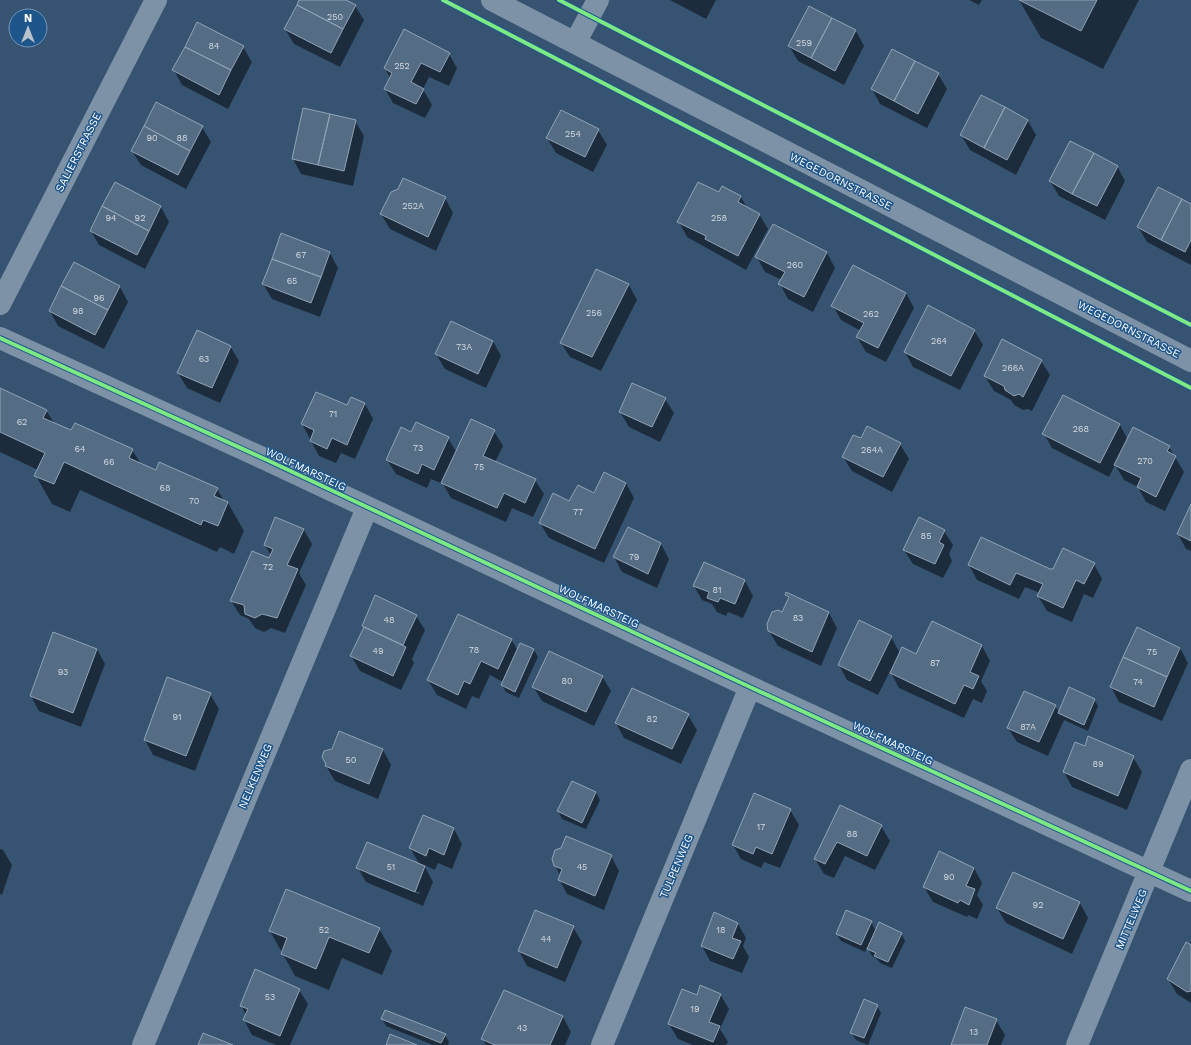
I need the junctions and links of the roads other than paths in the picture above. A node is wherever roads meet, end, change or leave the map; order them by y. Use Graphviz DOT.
graph roads {
  1 [pos="156,0"];
  2 [pos="492,0"];
  3 [pos="598,0"];
  4 [pos="575,43"];
  5 [pos="0,304"];
  6 [pos="0,338"];
  7 [pos="1191,361"];
  8 [pos="367,508"];
  9 [pos="750,687"];
  10 [pos="1191,770"];
  11 [pos="1150,871"];
  12 [pos="1191,891"];
  13 [pos="143,1045"];
  14 [pos="602,1045"];
  15 [pos="1077,1045"];
  1 -- 5 [label="street, SALIERSTRASSE"];
  2 -- 4 [label="street, WEGEDORNSTRASSE"];
  3 -- 4 [label="street"];
  4 -- 7 [label="street, WEGEDORNSTRASSE"];
  6 -- 8 [label="street, WOLFMARSTEIG"];
  8 -- 9 [label="street, WOLFMARSTEIG"];
  8 -- 13 [label="street, NELKENWEG"];
  9 -- 11 [label="street, WOLFMARSTEIG"];
  9 -- 14 [label="street, TULPENWEG"];
  10 -- 11 [label="street, MITTELWEG"];
  11 -- 12 [label="street, WOLFMARSTEIG"];
  11 -- 15 [label="street, MITTELWEG"];
}
